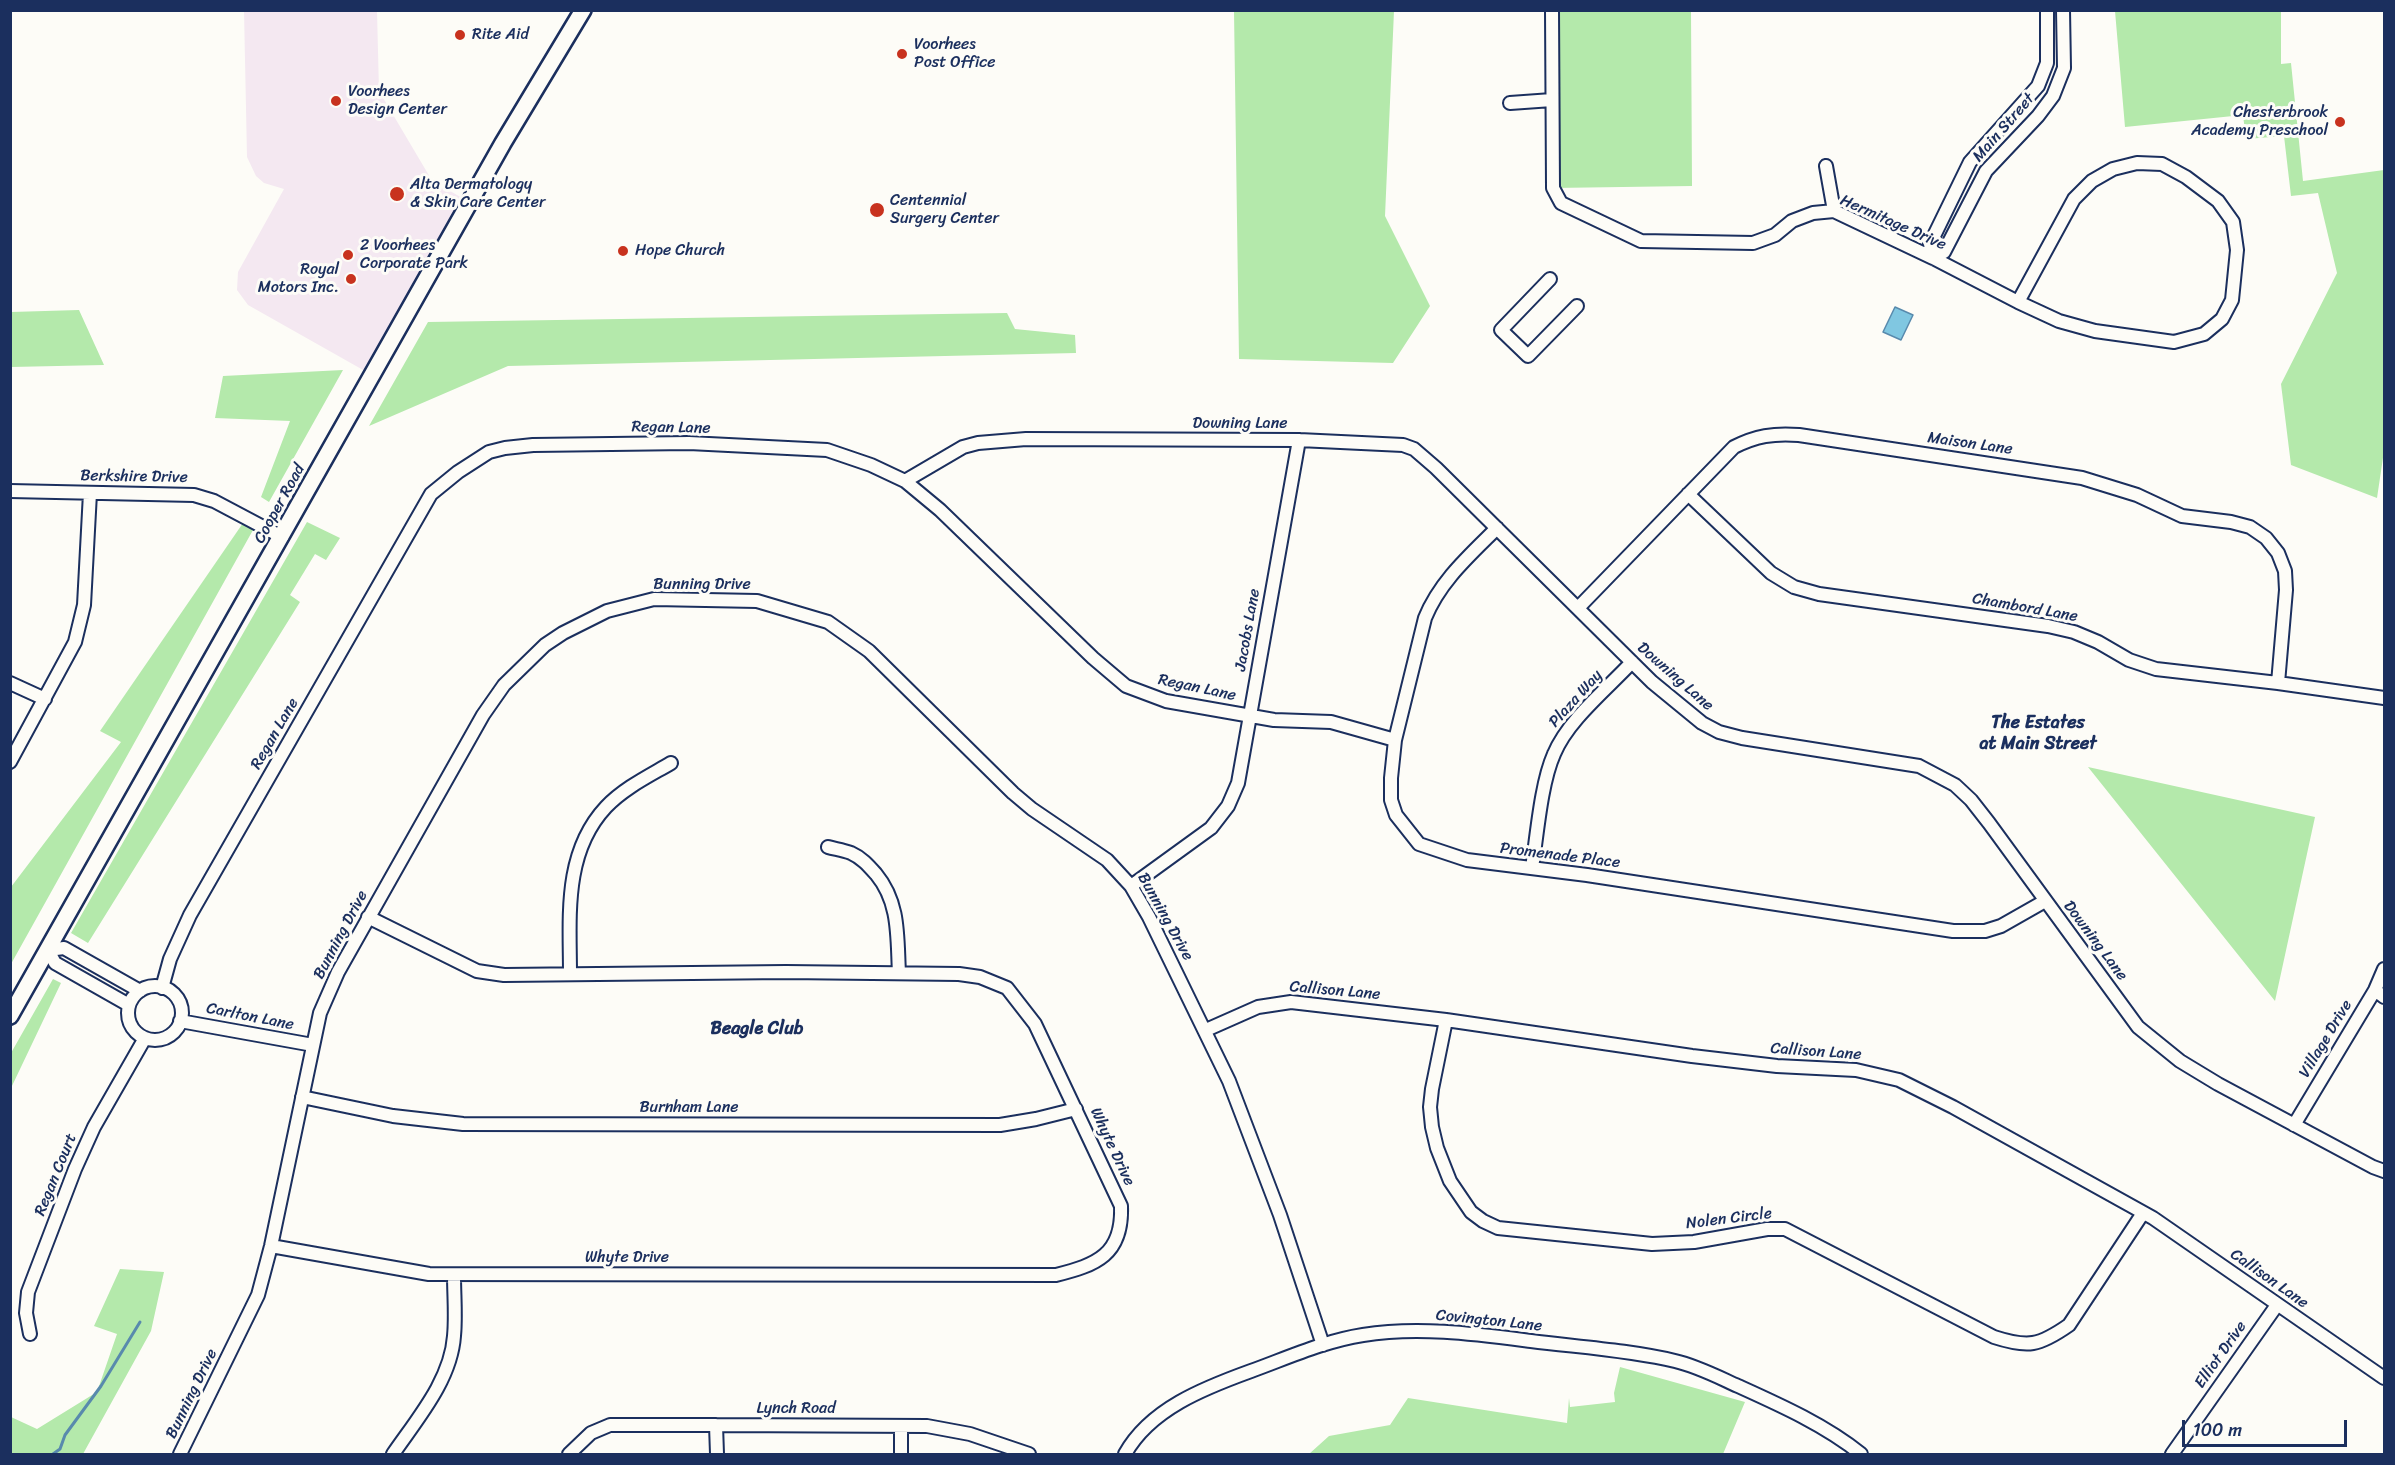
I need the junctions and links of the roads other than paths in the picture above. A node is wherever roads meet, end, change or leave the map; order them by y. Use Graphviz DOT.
graph roads {
  1 [pos="583,10"];
  2 [pos="1552,10"];
  3 [pos="2046,10"];
  4 [pos="2063,10"];
  5 [pos="1552,100"];
  6 [pos="1510,103"];
  7 [pos="1826,166"];
  8 [pos="1834,211"];
  9 [pos="1933,258"];
  10 [pos="1550,279"];
  11 [pos="2018,302"];
  12 [pos="1577,306"];
  13 [pos="1299,440"];
  14 [pos="905,481"];
  15 [pos="10,491"];
  16 [pos="90,493"];
  17 [pos="1688,494"];
  18 [pos="1497,528"];
  19 [pos="282,537"];
  20 [pos="1578,608"];
  21 [pos="1632,662"];
  22 [pos="10,683"];
  23 [pos="2278,683"];
  24 [pos="2385,698"];
  25 [pos="45,699"];
  26 [pos="1250,716"];
  27 [pos="1395,740"];
  28 [pos="10,762"];
  29 [pos="671,763"];
  30 [pos="828,847"];
  31 [pos="1532,868"];
  32 [pos="1131,886"];
  33 [pos="2045,901"];
  34 [pos="368,916"];
  35 [pos="48,950"];
  36 [pos="2385,969"];
  37 [pos="899,973"];
  38 [pos="570,974"];
  39 [pos="162,988"];
  40 [pos="140,991"];
  41 [pos="2382,995"];
  42 [pos="129,1005"];
  43 [pos="10,1016"];
  44 [pos="1446,1020"];
  45 [pos="180,1021"];
  46 [pos="1206,1030"];
  47 [pos="145,1038"];
  48 [pos="313,1046"];
  49 [pos="302,1097"];
  50 [pos="1076,1109"];
  51 [pos="2294,1125"];
  52 [pos="2385,1171"];
  53 [pos="2143,1213"];
  54 [pos="271,1246"];
  55 [pos="454,1275"];
  56 [pos="2277,1305"];
  57 [pos="30,1334"];
  58 [pos="1323,1345"];
  59 [pos="2385,1378"];
  60 [pos="716,1425"];
  61 [pos="901,1425"];
  62 [pos="180,1455"];
  63 [pos="393,1455"];
  64 [pos="569,1455"];
  65 [pos="717,1455"];
  66 [pos="901,1455"];
  67 [pos="1029,1455"];
  68 [pos="1125,1455"];
  69 [pos="1861,1455"];
  70 [pos="2172,1455"];
  1 -- 19 [label="street, Cooper Road"];
  2 -- 5 [label="street, Hermitage Drive"];
  3 -- 9 [label="street, Main Street"];
  4 -- 9 [label="street, Main Street"];
  5 -- 6 [label="street"];
  5 -- 8 [label="street, Hermitage Drive"];
  7 -- 8 [label="street"];
  8 -- 9 [label="street, Hermitage Drive"];
  9 -- 11 [label="street, Hermitage Drive"];
  10 -- 12 [label="street"];
  11 -- 11 [label="street, Hermitage Drive"];
  13 -- 14 [label="street, Downing Lane"];
  13 -- 18 [label="street, Downing Lane"];
  13 -- 26 [label="street, Jacobs Lane"];
  14 -- 26 [label="street, Regan Lane"];
  14 -- 39 [label="street, Regan Lane"];
  15 -- 16 [label="street, Berkshire Drive"];
  16 -- 19 [label="street, Berkshire Drive"];
  16 -- 25 [label="street"];
  17 -- 20 [label="street, Maison Lane"];
  17 -- 23 [label="street, Chambord Lane"];
  17 -- 23 [label="street, Maison Lane"];
  18 -- 20 [label="street, Downing Lane"];
  18 -- 27 [label="street, Promenade Place"];
  19 -- 35 [label="street, Cooper Road"];
  20 -- 21 [label="street, Downing Lane"];
  21 -- 31 [label="street, Plaza Way"];
  21 -- 33 [label="street, Downing Lane"];
  22 -- 25 [label="street"];
  23 -- 24 [label="street, Chambord Lane"];
  25 -- 28 [label="street"];
  26 -- 27 [label="street, Regan Lane"];
  26 -- 32 [label="street, Jacobs Lane"];
  27 -- 31 [label="street, Promenade Place"];
  29 -- 38 [label="street"];
  30 -- 37 [label="street"];
  31 -- 33 [label="street, Promenade Place"];
  32 -- 34 [label="street, Bunning Drive"];
  32 -- 46 [label="street, Bunning Drive"];
  33 -- 51 [label="street, Downing Lane"];
  34 -- 38 [label="street, Whyte Drive"];
  34 -- 48 [label="street, Bunning Drive"];
  35 -- 40 [label="street"];
  35 -- 42 [label="street"];
  35 -- 43 [label="street, Cooper Road"];
  36 -- 41 [label="street, Village Drive"];
  37 -- 38 [label="street, Whyte Drive"];
  37 -- 50 [label="street, Whyte Drive"];
  39 -- 40 [label="street"];
  39 -- 45 [label="street"];
  40 -- 42 [label="street"];
  41 -- 51 [label="street, Village Drive"];
  42 -- 47 [label="street"];
  44 -- 46 [label="street, Callison Lane"];
  44 -- 53 [label="street, Callison Lane"];
  44 -- 53 [label="street, Nolen Circle"];
  45 -- 47 [label="street"];
  45 -- 48 [label="street, Carlton Lane"];
  46 -- 58 [label="street, Bunning Drive"];
  47 -- 57 [label="street, Regan Court"];
  48 -- 49 [label="street, Bunning Drive"];
  49 -- 50 [label="street, Burnham Lane"];
  49 -- 54 [label="street, Bunning Drive"];
  50 -- 55 [label="street, Whyte Drive"];
  51 -- 52 [label="street, Downing Lane"];
  53 -- 56 [label="street, Callison Lane"];
  54 -- 55 [label="street, Whyte Drive"];
  54 -- 62 [label="street, Bunning Drive"];
  55 -- 63 [label="street"];
  56 -- 59 [label="street, Callison Lane"];
  56 -- 70 [label="street, Elliot Drive"];
  58 -- 68 [label="street, Covington Lane"];
  58 -- 69 [label="street, Covington Lane"];
  60 -- 61 [label="street, Lynch Road"];
  60 -- 64 [label="street, Lynch Road"];
  60 -- 65 [label="street"];
  61 -- 66 [label="street"];
  61 -- 67 [label="street, Lynch Road"];
}
